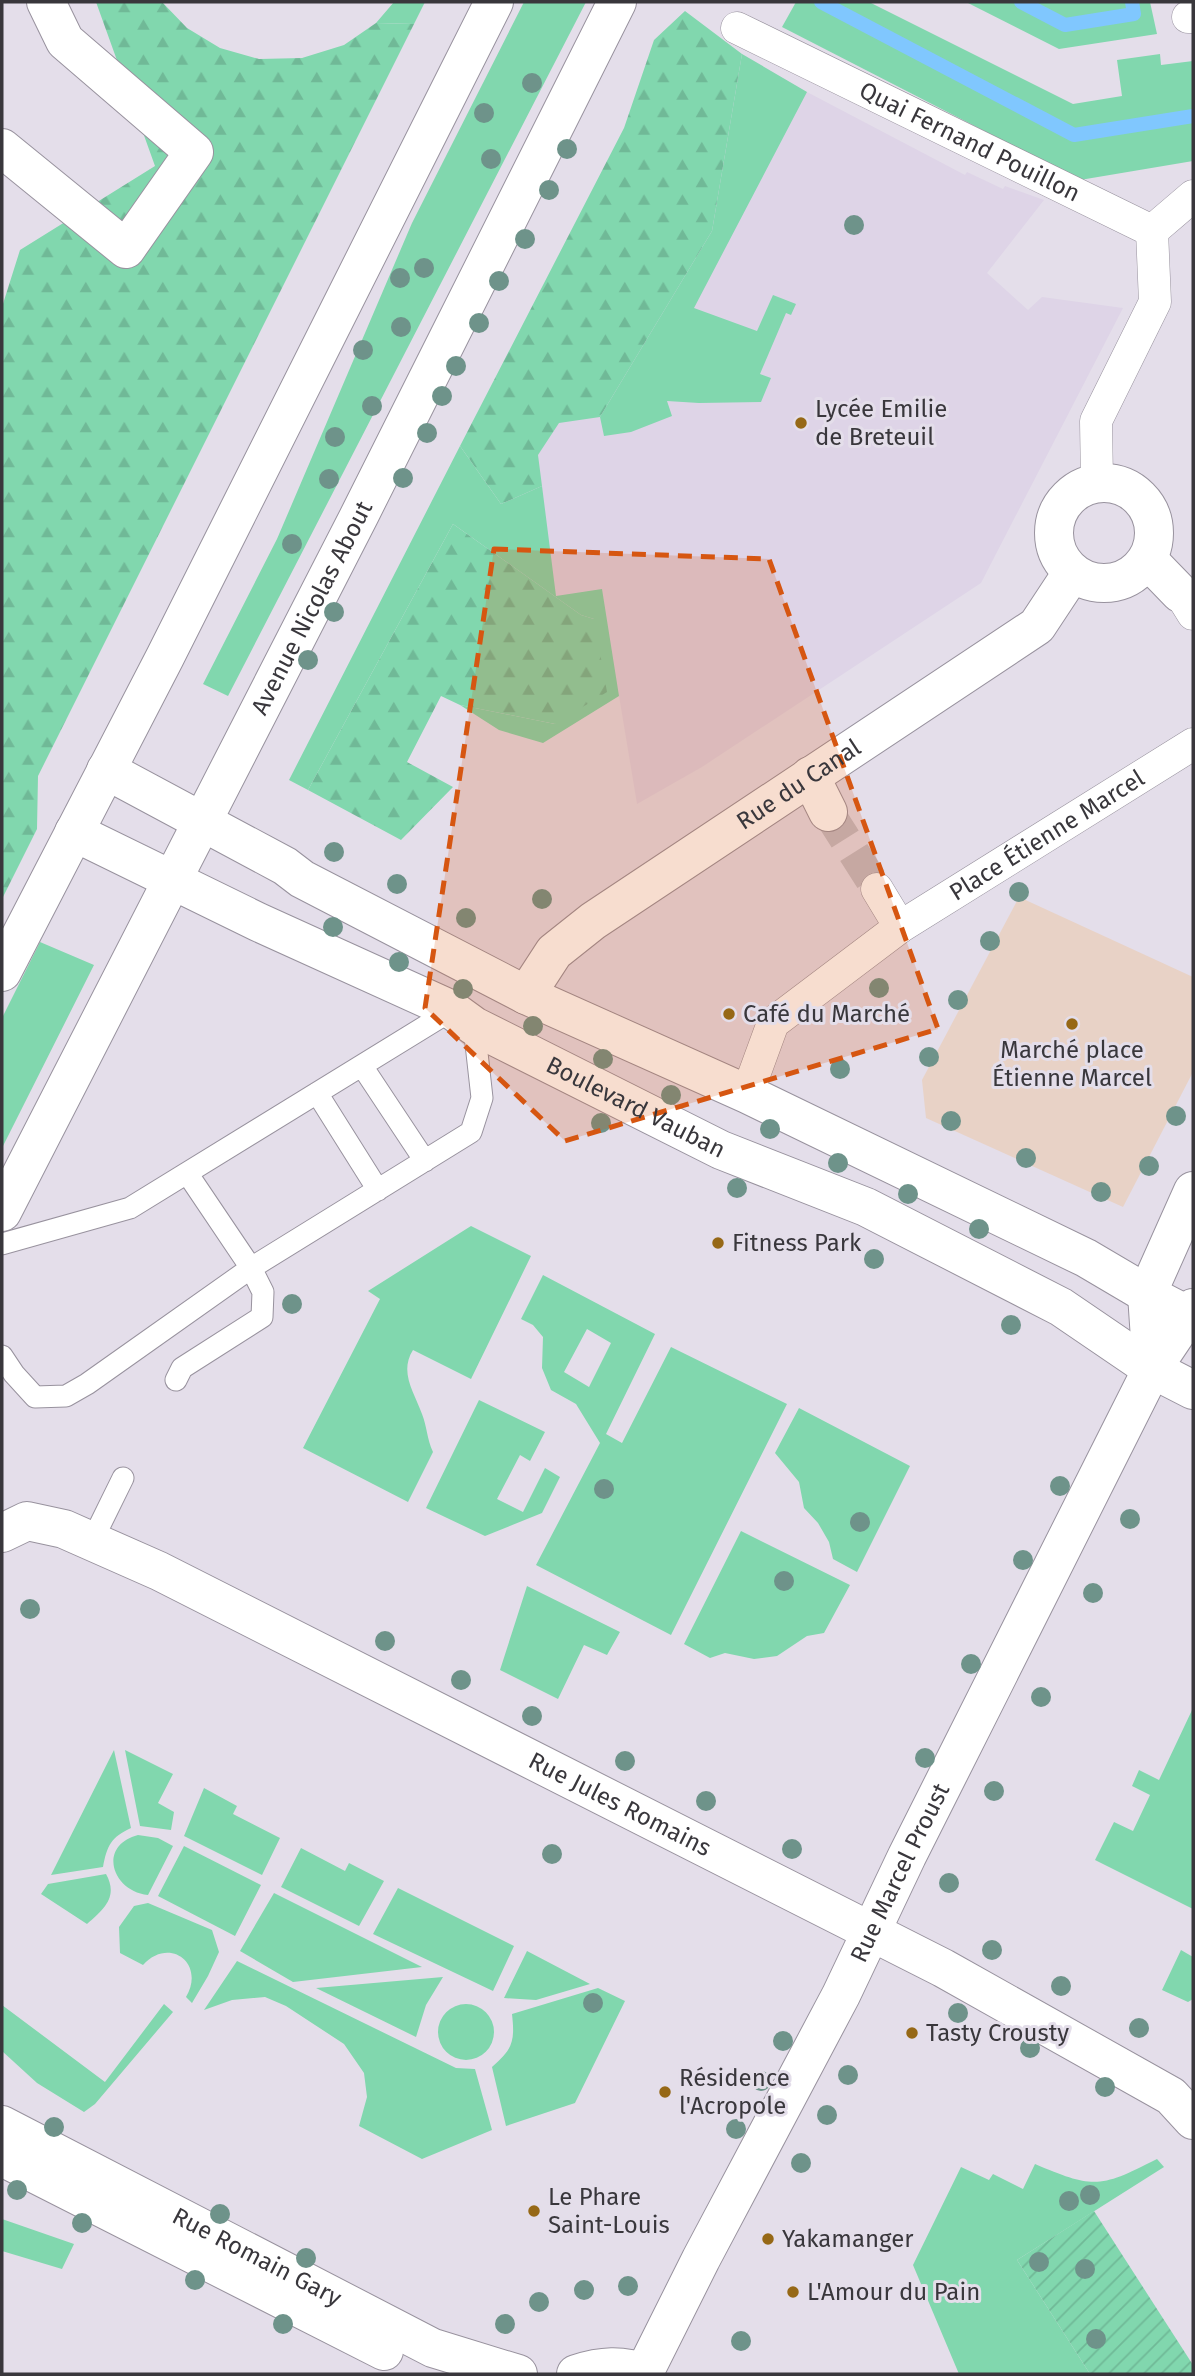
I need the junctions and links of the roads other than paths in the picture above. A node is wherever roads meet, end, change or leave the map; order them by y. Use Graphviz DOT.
graph roads {
  1 [pos="46,2"];
  2 [pos="494,2"];
  3 [pos="617,2"];
  4 [pos="737,28"];
  5 [pos="2,148"];
  6 [pos="1193,195"];
  7 [pos="1152,231"];
  8 [pos="1097,482"];
  9 [pos="1148,560"];
  10 [pos="1072,573"];
  11 [pos="1187,603"];
  12 [pos="1193,744"];
  13 [pos="106,770"];
  14 [pos="810,776"];
  15 [pos="828,812"];
  16 [pos="202,822"];
  17 [pos="74,832"];
  18 [pos="172,880"];
  19 [pos="877,889"];
  20 [pos="900,927"];
  21 [pos="2,972"];
  22 [pos="526,995"];
  23 [pos="463,1018"];
  24 [pos="362,1066"];
  25 [pos="317,1093"];
  26 [pos="747,1094"];
  27 [pos="425,1161"];
  28 [pos="187,1173"];
  29 [pos="378,1190"];
  30 [pos="1193,1191"];
  31 [pos="2,1212"];
  32 [pos="2,1244"];
  33 [pos="251,1268"];
  34 [pos="1147,1294"];
  35 [pos="1192,1314"];
  36 [pos="2,1356"];
  37 [pos="1152,1369"];
  38 [pos="176,1380"];
  39 [pos="1193,1390"];
  40 [pos="123,1478"];
  41 [pos="15,1527"];
  42 [pos="92,1541"];
  43 [pos="872,1931"];
  44 [pos="1193,2120"];
  45 [pos="2,2126"];
  46 [pos="2,2157"];
  47 [pos="432,2374"];
  48 [pos="517,2374"];
  49 [pos="576,2374"];
  50 [pos="645,2374"];
  1 -- 5 [label="street"];
  2 -- 13 [label="street"];
  3 -- 16 [label="street, Avenue Nicolas About"];
  4 -- 7 [label="street, Quai Fernand Pouillon"];
  6 -- 7 [label="street"];
  7 -- 8 [label="street"];
  8 -- 9 [label="street"];
  8 -- 10 [label="street"];
  9 -- 10 [label="street"];
  9 -- 11 [label="street"];
  10 -- 14 [label="street, Rue du Canal"];
  12 -- 20 [label="street, Place Étienne Marcel"];
  13 -- 16 [label="street"];
  13 -- 17 [label="street"];
  14 -- 15 [label="street"];
  14 -- 22 [label="street, Rue du Canal"];
  16 -- 18 [label="street, Avenue Nicolas About"];
  16 -- 22 [label="street"];
  17 -- 18 [label="street, Boulevard Vauban"];
  17 -- 21 [label="street"];
  18 -- 23 [label="street, Boulevard Vauban"];
  18 -- 31 [label="street, Avenue Nicolas About"];
  19 -- 20 [label="street"];
  20 -- 26 [label="street, Place Étienne Marcel"];
  22 -- 26 [label="street"];
  23 -- 24 [label="lane"];
  23 -- 27 [label="lane"];
  23 -- 37 [label="street, Boulevard Vauban"];
  24 -- 25 [label="lane"];
  24 -- 27 [label="lane"];
  25 -- 28 [label="lane"];
  25 -- 29 [label="lane"];
  26 -- 34 [label="street"];
  27 -- 29 [label="lane"];
  28 -- 32 [label="lane"];
  28 -- 33 [label="lane"];
  29 -- 33 [label="lane"];
  30 -- 34 [label="street"];
  33 -- 36 [label="lane"];
  33 -- 38 [label="lane"];
  34 -- 35 [label="street"];
  34 -- 37 [label="street"];
  35 -- 37 [label="street, Rue Marcel Proust"];
  37 -- 39 [label="street, Boulevard Vauban"];
  37 -- 43 [label="street, Rue Marcel Proust"];
  40 -- 42 [label="lane"];
  41 -- 42 [label="street, Rue Jules Romains"];
  42 -- 43 [label="street, Rue Jules Romains"];
  43 -- 44 [label="street, Rue Jules Romains"];
  43 -- 50 [label="street, Rue Marcel Proust"];
  45 -- 48 [label="street, Rue Romain Gary"];
  46 -- 47 [label="street, Rue Romain Gary"];
  49 -- 50 [label="street"];
}
